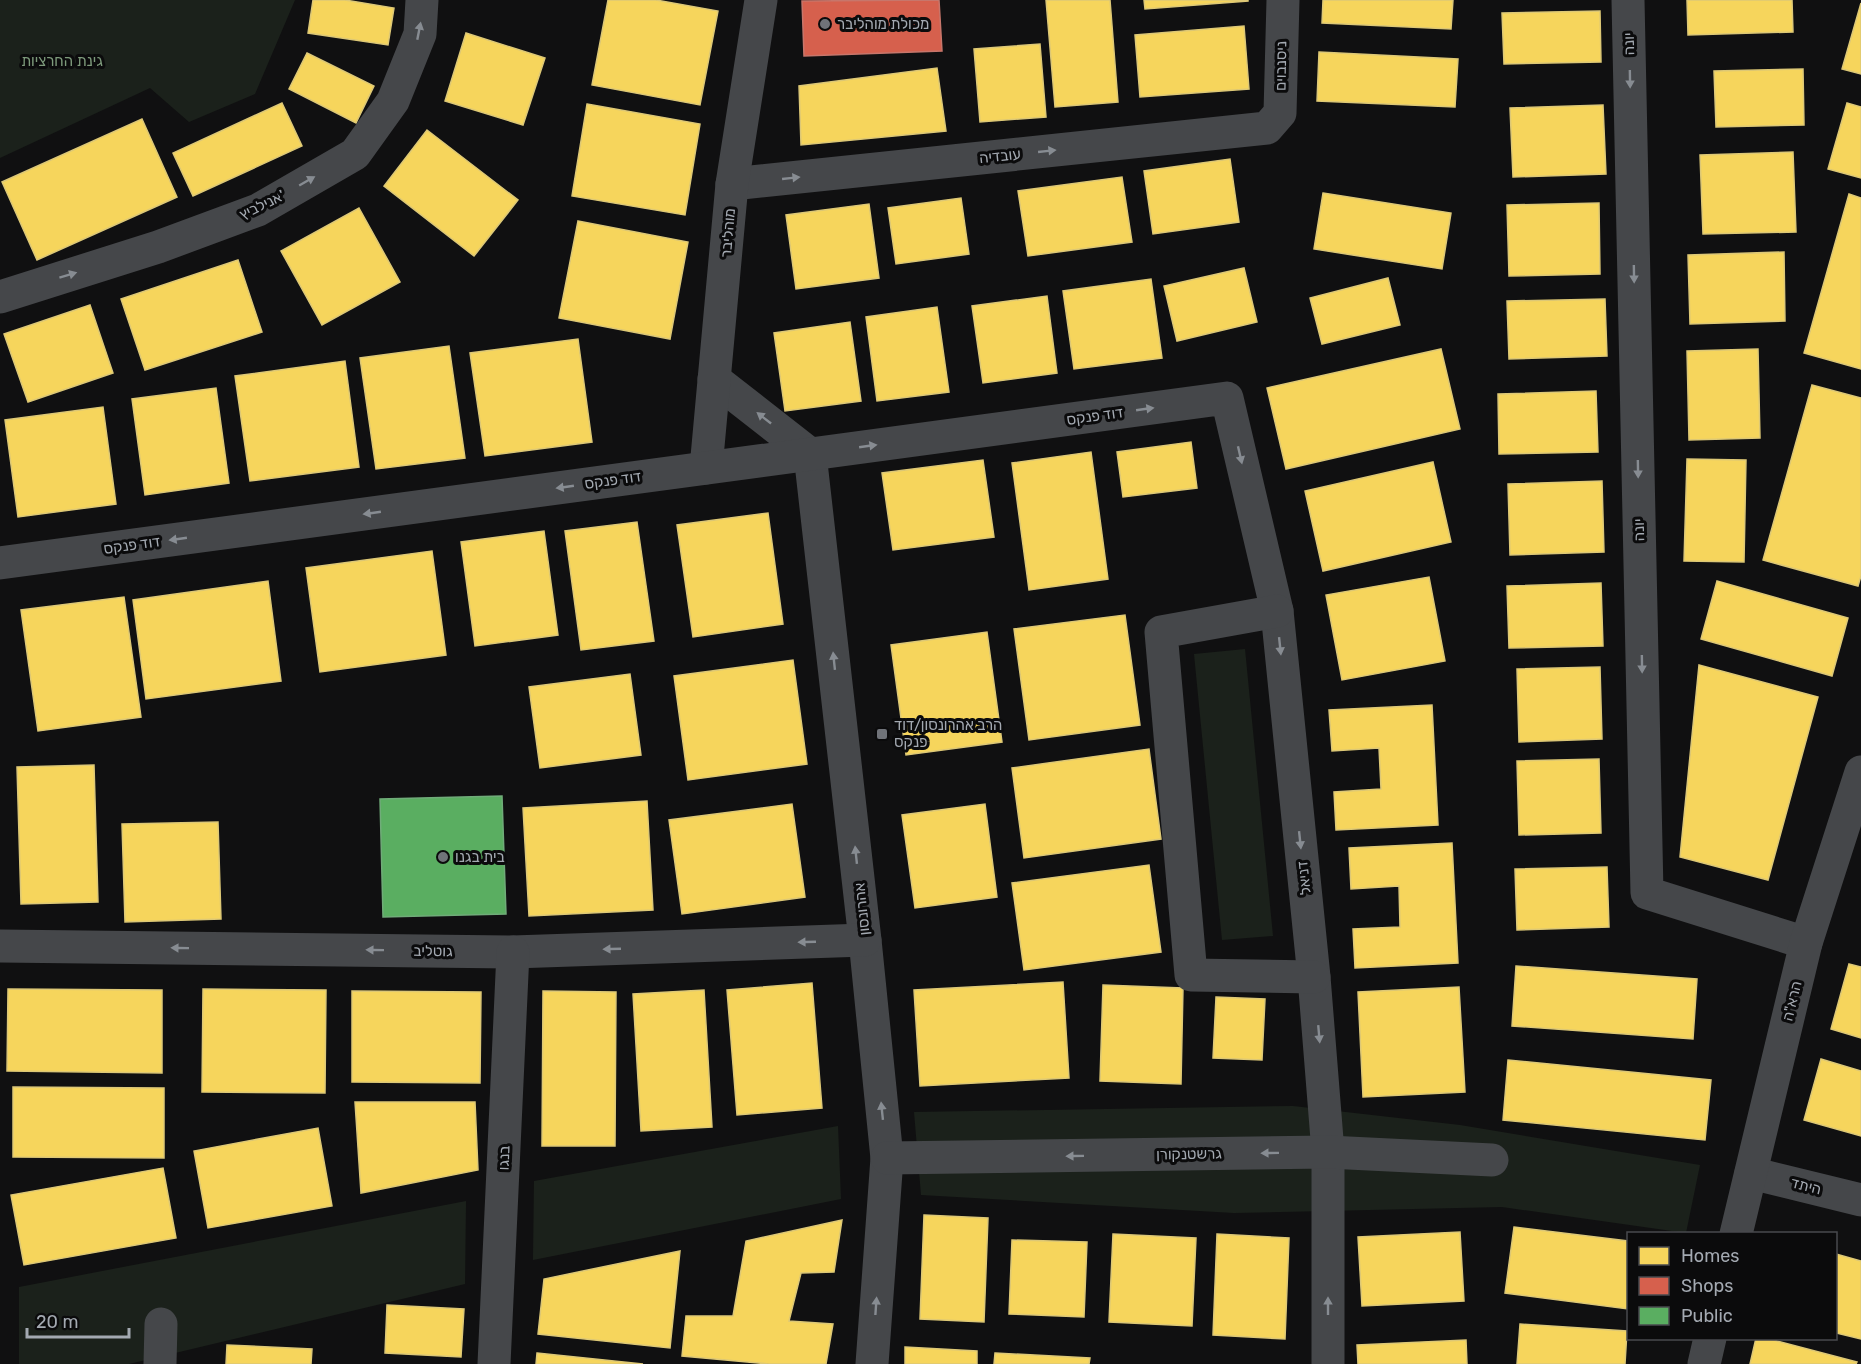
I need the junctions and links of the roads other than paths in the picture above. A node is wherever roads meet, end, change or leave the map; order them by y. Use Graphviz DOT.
graph roads {
  1 [pos="422,0"];
  2 [pos="761,0"];
  3 [pos="1282,0"];
  4 [pos="1628,0"];
  5 [pos="1267,128"];
  6 [pos="732,184"];
  7 [pos="6,295"];
  8 [pos="714,379"];
  9 [pos="1227,398"];
  10 [pos="810,454"];
  11 [pos="706,468"];
  12 [pos="0,563"];
  13 [pos="1277,611"];
  14 [pos="1861,772"];
  15 [pos="865,940"];
  16 [pos="1806,944"];
  17 [pos="0,946"];
  18 [pos="513,952"];
  19 [pos="1314,977"];
  20 [pos="1328,1152"];
  21 [pos="887,1158"];
  22 [pos="1492,1160"];
  23 [pos="1751,1173"];
  24 [pos="1861,1200"];
  25 [pos="1736,1232"];
  26 [pos="160,1324"];
  27 [pos="1710,1340"];
  28 [pos="160,1364"];
  29 [pos="494,1364"];
  30 [pos="872,1364"];
  31 [pos="1328,1364"];
  32 [pos="1704,1364"];
  7 -- 1 [label="street, אנילביץ', one-way"];
  2 -- 6 [label="street, מוהליבר"];
  3 -- 5 [label="street, ניסנבוים"];
  4 -- 16 [label="street, יונה, one-way"];
  6 -- 5 [label="street, עובדיה, one-way"];
  6 -- 8 [label="street, מוהליבר"];
  10 -- 8 [label="street, one-way"];
  8 -- 11 [label="street, מוהליבר"];
  10 -- 9 [label="street, דוד פנקס, one-way"];
  9 -- 13 [label="street, דניאל, one-way"];
  10 -- 11 [label="street, דוד פנקס"];
  15 -- 10 [label="street, אהרונסון, one-way"];
  11 -- 12 [label="street, דוד פנקס, one-way"];
  13 -- 19 [label="street, דניאל, one-way"];
  13 -- 19 [label="street"];
  14 -- 16 [label="street, הרא\"ה"];
  15 -- 18 [label="street, גוטליב, one-way"];
  21 -- 15 [label="street, אהרונסון, one-way"];
  16 -- 23 [label="street, הרא\"ה"];
  18 -- 17 [label="street, גוטליב, one-way"];
  18 -- 29 [label="street, בנגו"];
  19 -- 20 [label="street, דניאל, one-way"];
  20 -- 21 [label="street, גרשטנקורן, one-way"];
  20 -- 22 [label="street, גרשטנקורן"];
  31 -- 20 [label="street, דניאל, one-way"];
  30 -- 21 [label="street, אהרונסון, one-way"];
  23 -- 24 [label="street, היתד"];
  23 -- 25 [label="street, הרא\"ה"];
  26 -- 28 [label="street"];
  27 -- 32 [label="street"];
}
